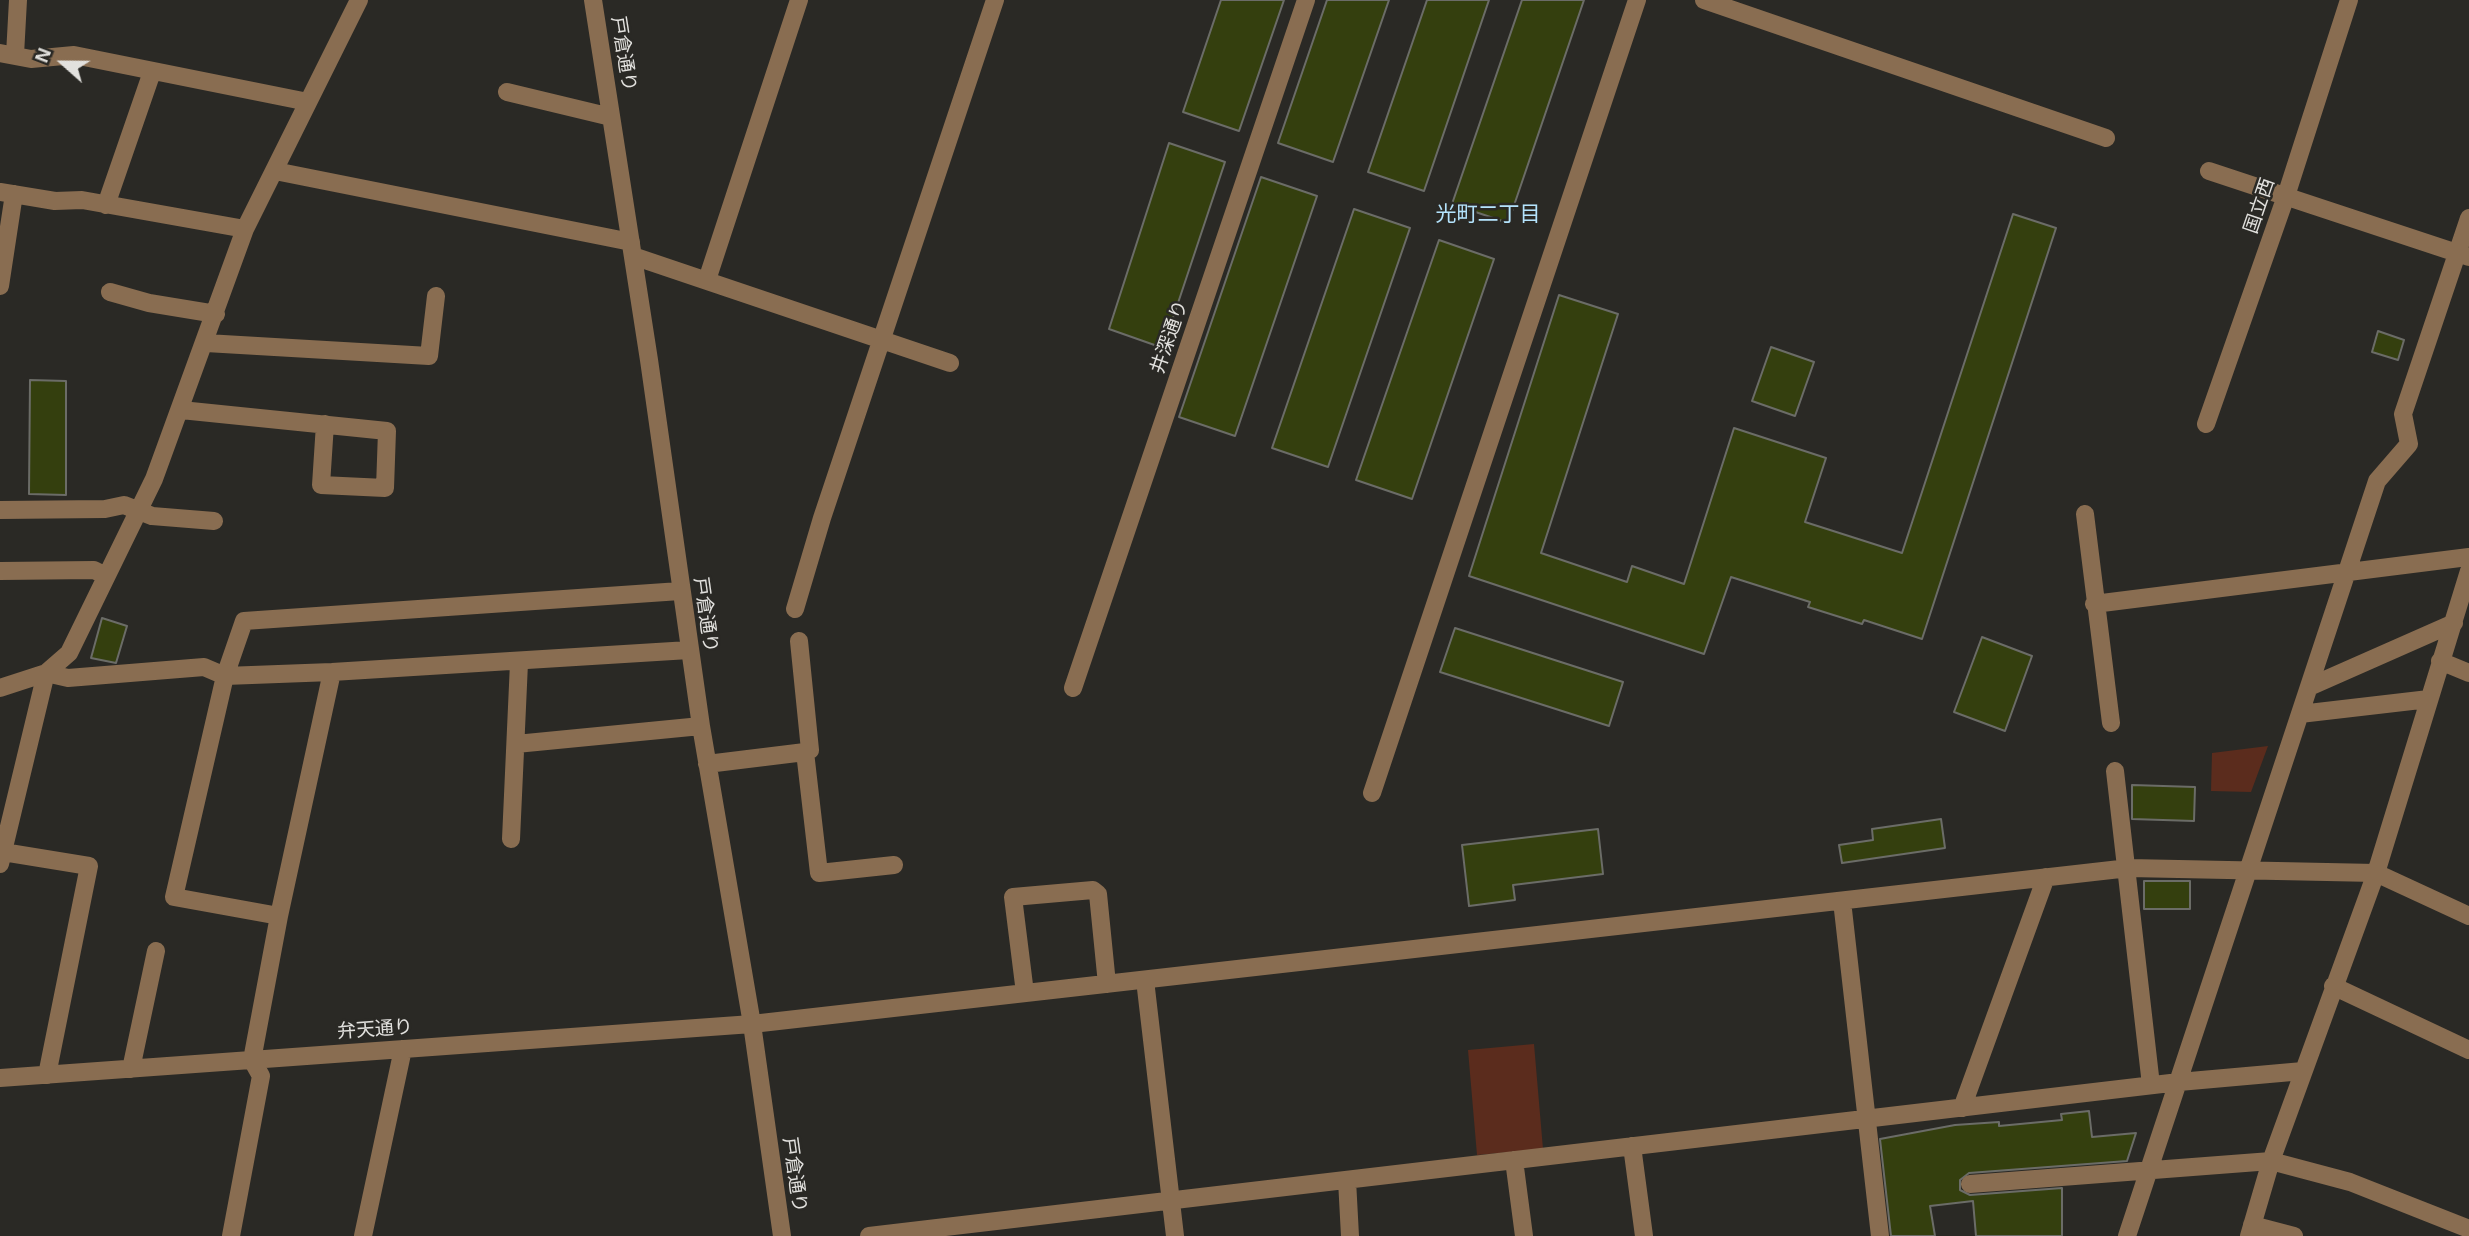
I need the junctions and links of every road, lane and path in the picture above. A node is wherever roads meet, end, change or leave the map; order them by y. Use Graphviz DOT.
graph roads {
  1 [pos="18,0"];
  2 [pos="359,0"];
  3 [pos="593,0"];
  4 [pos="607,0"];
  5 [pos="799,0"];
  6 [pos="995,0"];
  7 [pos="1306,0"];
  8 [pos="1637,0"];
  9 [pos="1704,0"];
  10 [pos="2349,0"];
  11 [pos="597,26"];
  12 [pos="7,54"];
  13 [pos="152,72"];
  14 [pos="506,92"];
  15 [pos="309,102"];
  16 [pos="611,117"];
  17 [pos="2106,138"];
  18 [pos="275,171"];
  19 [pos="2209,171"];
  20 [pos="7,193"];
  21 [pos="2286,196"];
  22 [pos="106,205"];
  23 [pos="2469,218"];
  24 [pos="245,229"];
  25 [pos="632,249"];
  26 [pos="2463,255"];
  27 [pos="706,280"];
  28 [pos="0,286"];
  29 [pos="110,292"];
  30 [pos="436,296"];
  31 [pos="216,314"];
  32 [pos="883,340"];
  33 [pos="206,342"];
  34 [pos="950,363"];
  35 [pos="181,410"];
  36 [pos="325,424"];
  37 [pos="2206,424"];
  38 [pos="0,510"];
  39 [pos="139,511"];
  40 [pos="2085,514"];
  41 [pos="214,521"];
  42 [pos="2469,558"];
  43 [pos="0,570"];
  44 [pos="2469,571"];
  45 [pos="2347,572"];
  46 [pos="106,576"];
  47 [pos="680,590"];
  48 [pos="2094,604"];
  49 [pos="795,609"];
  50 [pos="2454,623"];
  51 [pos="799,641"];
  52 [pos="689,650"];
  53 [pos="2440,661"];
  54 [pos="519,663"];
  55 [pos="332,672"];
  56 [pos="46,673"];
  57 [pos="2469,673"];
  58 [pos="225,676"];
  59 [pos="2309,687"];
  60 [pos="0,688"];
  61 [pos="1073,688"];
  62 [pos="2429,699"];
  63 [pos="2300,715"];
  64 [pos="2111,723"];
  65 [pos="701,726"];
  66 [pos="516,744"];
  67 [pos="805,752"];
  68 [pos="708,764"];
  69 [pos="2115,771"];
  70 [pos="1372,793"];
  71 [pos="511,839"];
  72 [pos="1,858"];
  73 [pos="894,865"];
  74 [pos="2129,868"];
  75 [pos="2248,872"];
  76 [pos="2376,873"];
  77 [pos="2046,877"];
  78 [pos="1842,901"];
  79 [pos="279,916"];
  80 [pos="2469,916"];
  81 [pos="156,951"];
  82 [pos="1145,979"];
  83 [pos="1107,984"];
  84 [pos="2333,986"];
  85 [pos="1025,993"];
  86 [pos="752,1024"];
  87 [pos="403,1049"];
  88 [pos="2469,1050"];
  89 [pos="253,1060"];
  90 [pos="131,1069"];
  91 [pos="2303,1071"];
  92 [pos="47,1075"];
  93 [pos="0,1078"];
  94 [pos="2179,1082"];
  95 [pos="2151,1085"];
  96 [pos="1962,1108"];
  97 [pos="1864,1119"];
  98 [pos="1632,1146"];
  99 [pos="1514,1160"];
  100 [pos="2271,1161"];
  101 [pos="2150,1168"];
  102 [pos="1347,1180"];
  103 [pos="1970,1184"];
  104 [pos="1171,1200"];
  105 [pos="2469,1229"];
  106 [pos="2250,1230"];
  107 [pos="231,1236"];
  108 [pos="363,1236"];
  109 [pos="782,1236"];
  110 [pos="869,1236"];
  111 [pos="1175,1236"];
  112 [pos="1350,1236"];
  113 [pos="1524,1236"];
  114 [pos="1644,1236"];
  115 [pos="1880,1236"];
  116 [pos="2127,1236"];
  117 [pos="2294,1236"];
  1 -- 12 [label="street"];
  2 -- 15 [label="street"];
  3 -- 11 [label="street, 戸倉通り"];
  4 -- 11 [label="street"];
  5 -- 27 [label="street"];
  6 -- 32 [label="street"];
  7 -- 61 [label="street, 井深通り"];
  8 -- 70 [label="street"];
  9 -- 17 [label="street"];
  10 -- 21 [label="street, 国立西"];
  11 -- 16 [label="street, 戸倉通り"];
  12 -- 13 [label="street"];
  13 -- 15 [label="street"];
  13 -- 22 [label="street"];
  14 -- 16 [label="street"];
  15 -- 18 [label="street"];
  16 -- 25 [label="street, 戸倉通り"];
  18 -- 24 [label="street"];
  18 -- 25 [label="street"];
  19 -- 21 [label="street"];
  20 -- 22 [label="street"];
  20 -- 28 [label="street"];
  21 -- 26 [label="street"];
  21 -- 37 [label="street, 国立西"];
  22 -- 24 [label="street"];
  23 -- 26 [label="street"];
  24 -- 31 [label="street"];
  25 -- 27 [label="street"];
  25 -- 47 [label="street, 戸倉通り"];
  26 -- 45 [label="street"];
  27 -- 32 [label="street"];
  29 -- 31 [label="street"];
  30 -- 33 [label="street"];
  31 -- 33 [label="street"];
  32 -- 34 [label="street"];
  32 -- 49 [label="street"];
  33 -- 35 [label="street"];
  35 -- 36 [label="street"];
  35 -- 39 [label="street"];
  36 -- 36 [label="street"];
  38 -- 39 [label="street"];
  39 -- 41 [label="street"];
  39 -- 46 [label="street"];
  40 -- 48 [label="street"];
  42 -- 45 [label="street"];
  43 -- 46 [label="street"];
  44 -- 50 [label="street"];
  45 -- 48 [label="street"];
  45 -- 59 [label="street"];
  46 -- 56 [label="street"];
  47 -- 52 [label="street, 戸倉通り"];
  47 -- 58 [label="street"];
  48 -- 64 [label="street"];
  50 -- 53 [label="street"];
  50 -- 59 [label="street"];
  51 -- 67 [label="street"];
  52 -- 54 [label="street"];
  52 -- 65 [label="street, 戸倉通り"];
  53 -- 57 [label="street"];
  53 -- 62 [label="street"];
  54 -- 55 [label="street"];
  54 -- 66 [label="street"];
  55 -- 58 [label="street"];
  55 -- 79 [label="street"];
  56 -- 58 [label="street"];
  56 -- 60 [label="street"];
  56 -- 72 [label="street"];
  58 -- 79 [label="street"];
  59 -- 63 [label="street"];
  62 -- 63 [label="street"];
  62 -- 76 [label="street"];
  63 -- 75 [label="street"];
  65 -- 66 [label="street"];
  65 -- 68 [label="street, 戸倉通り"];
  66 -- 71 [label="street"];
  67 -- 68 [label="street"];
  67 -- 73 [label="street"];
  68 -- 86 [label="street, 戸倉通り"];
  69 -- 74 [label="street"];
  72 -- 92 [label="street"];
  74 -- 75 [label="street, 弁天通り"];
  74 -- 77 [label="street, 弁天通り"];
  74 -- 95 [label="street"];
  75 -- 76 [label="street, 弁天通り"];
  75 -- 94 [label="street"];
  76 -- 80 [label="street"];
  76 -- 84 [label="street"];
  77 -- 78 [label="street, 弁天通り"];
  77 -- 96 [label="street"];
  78 -- 82 [label="street, 弁天通り"];
  78 -- 97 [label="street"];
  79 -- 89 [label="street"];
  81 -- 90 [label="street"];
  82 -- 83 [label="street, 弁天通り"];
  82 -- 104 [label="street"];
  83 -- 85 [label="street, 弁天通り"];
  83 -- 85 [label="street"];
  84 -- 88 [label="street"];
  84 -- 91 [label="street"];
  85 -- 86 [label="street, 弁天通り"];
  86 -- 87 [label="street, 弁天通り"];
  86 -- 109 [label="street, 戸倉通り"];
  87 -- 89 [label="street, 弁天通り"];
  87 -- 108 [label="street"];
  89 -- 90 [label="street, 弁天通り"];
  89 -- 107 [label="street"];
  90 -- 92 [label="street, 弁天通り"];
  91 -- 94 [label="street"];
  91 -- 100 [label="street"];
  92 -- 93 [label="street, 弁天通り"];
  94 -- 95 [label="street"];
  94 -- 101 [label="street"];
  95 -- 96 [label="street"];
  96 -- 97 [label="street"];
  97 -- 98 [label="street"];
  97 -- 115 [label="street"];
  98 -- 99 [label="street"];
  98 -- 114 [label="street"];
  99 -- 102 [label="street"];
  99 -- 113 [label="street"];
  100 -- 101 [label="street"];
  100 -- 105 [label="street"];
  100 -- 106 [label="street"];
  101 -- 103 [label="street"];
  101 -- 116 [label="street"];
  102 -- 104 [label="street"];
  102 -- 112 [label="street"];
  104 -- 110 [label="street"];
  104 -- 111 [label="street"];
  106 -- 117 [label="street"];
}
